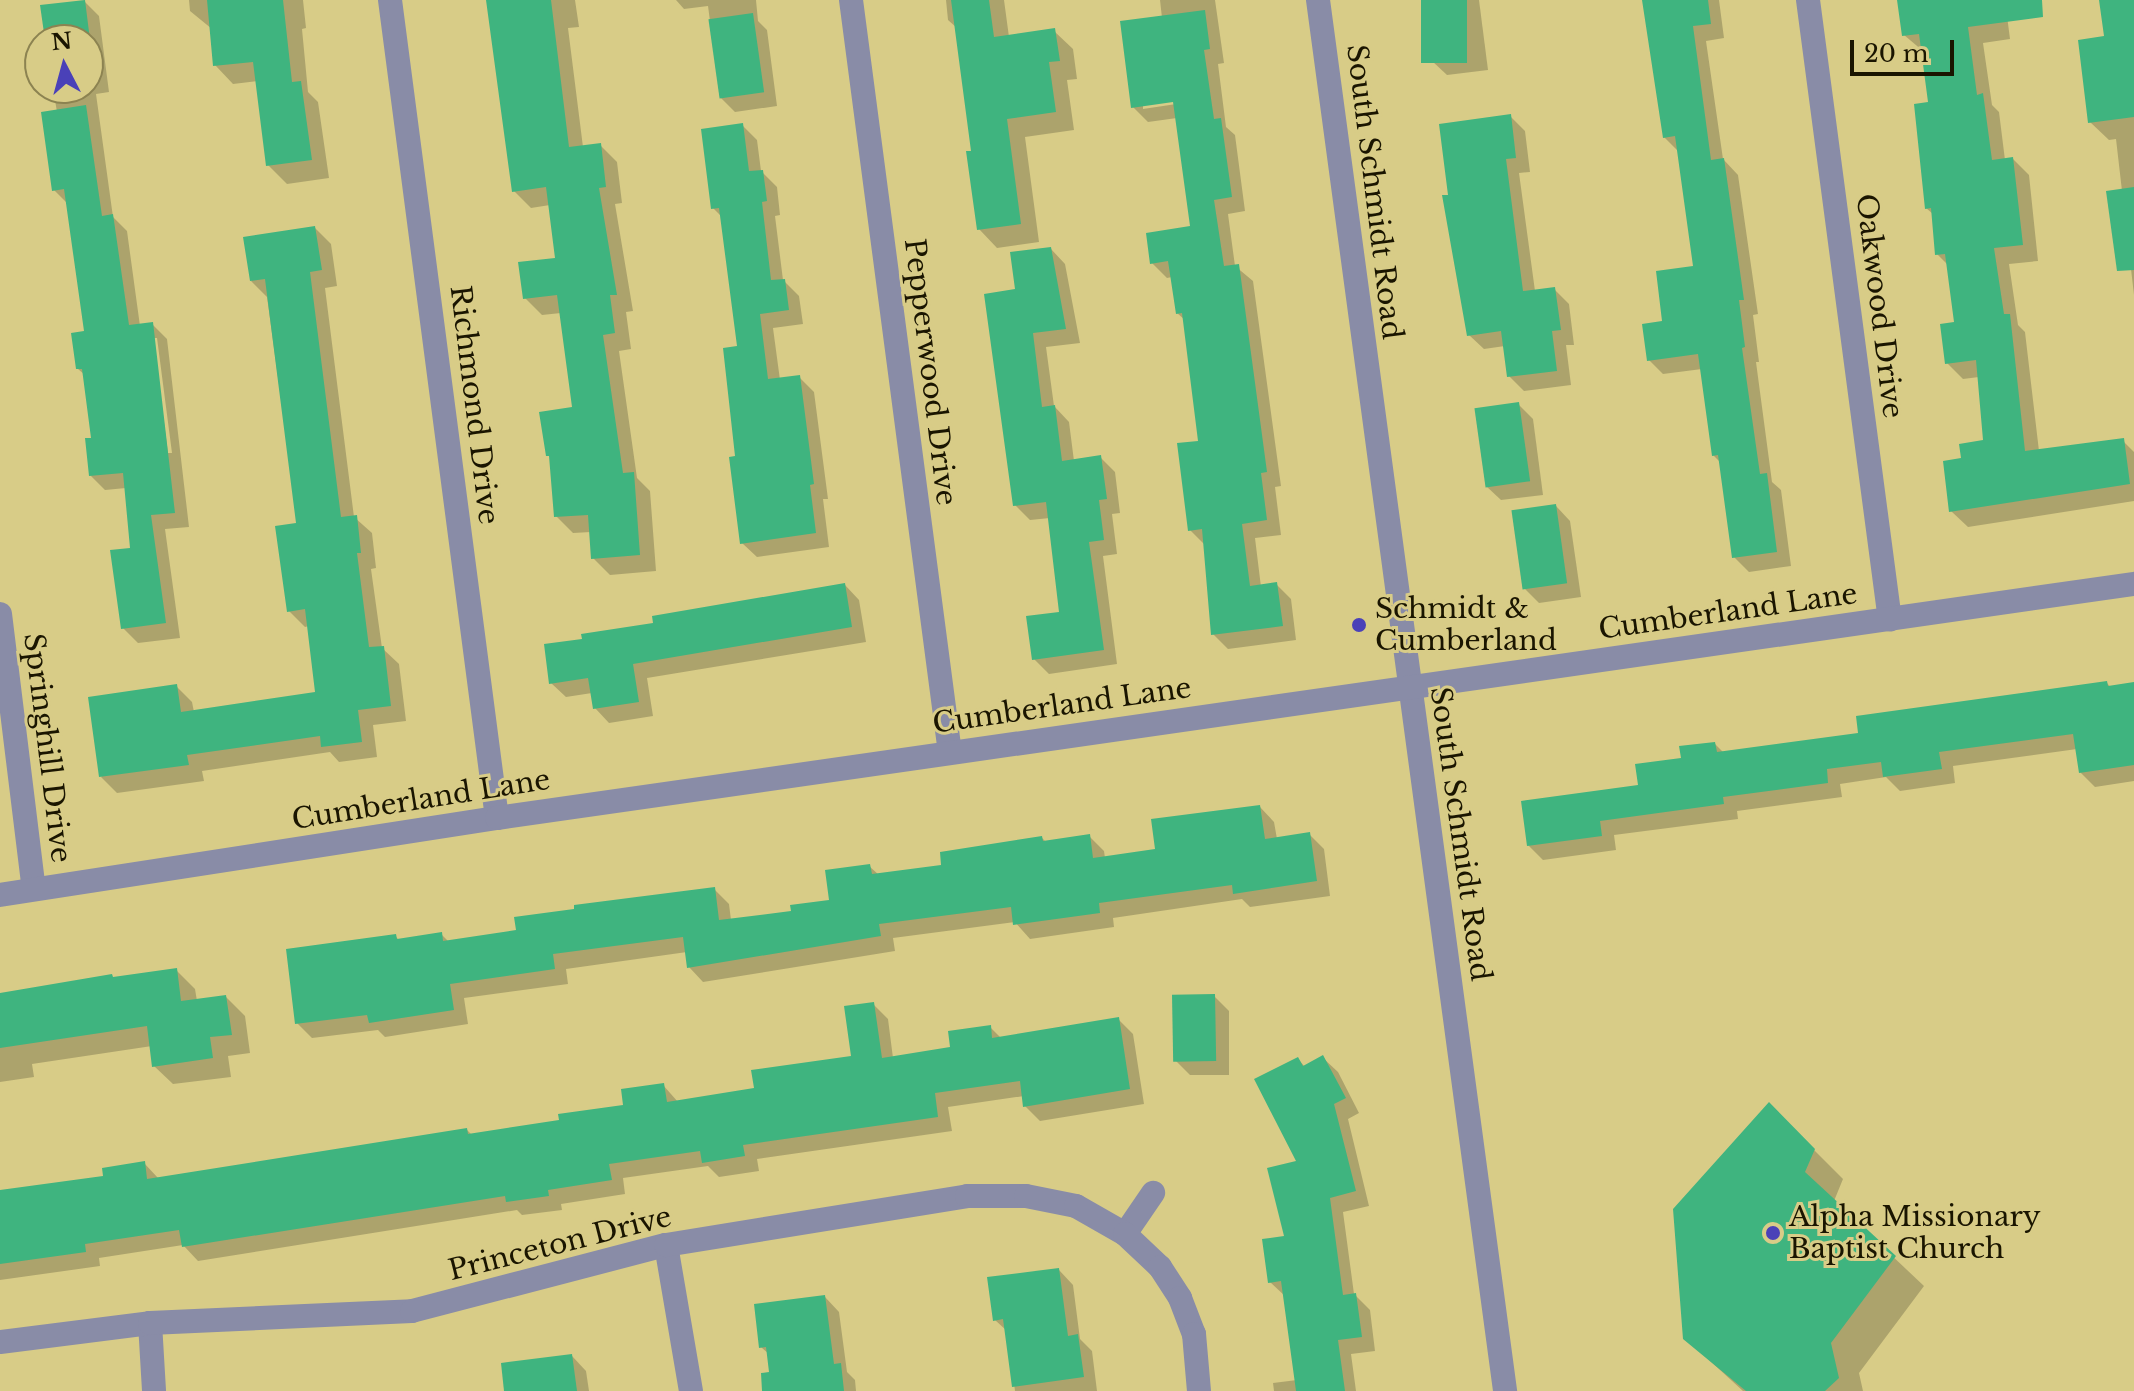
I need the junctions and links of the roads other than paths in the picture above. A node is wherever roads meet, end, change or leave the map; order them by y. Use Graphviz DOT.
graph roads {
  1 [pos="390,0"];
  2 [pos="851,0"];
  3 [pos="1318,0"];
  4 [pos="1808,0"];
  5 [pos="2134,584"];
  6 [pos="0,614"];
  7 [pos="1890,620"];
  8 [pos="1408,686"];
  9 [pos="950,753"];
  10 [pos="497,818"];
  11 [pos="34,889"];
  12 [pos="0,895"];
  13 [pos="1153,1193"];
  14 [pos="1125,1234"];
  15 [pos="666,1245"];
  16 [pos="150,1323"];
  17 [pos="0,1342"];
  18 [pos="154,1391"];
  19 [pos="691,1391"];
  20 [pos="1199,1391"];
  21 [pos="1505,1391"];
  1 -- 10 [label="street, Richmond Drive"];
  2 -- 9 [label="street, Pepperwood Drive"];
  3 -- 8 [label="street, South Schmidt Road"];
  4 -- 7 [label="street, Oakwood Drive"];
  5 -- 7 [label="street, Cumberland Lane"];
  6 -- 11 [label="street, Springhill Drive"];
  7 -- 8 [label="street, Cumberland Lane"];
  8 -- 9 [label="street, Cumberland Lane"];
  8 -- 21 [label="street, South Schmidt Road"];
  9 -- 10 [label="street, Cumberland Lane"];
  10 -- 11 [label="street, Cumberland Lane"];
  11 -- 12 [label="street, Cumberland Lane"];
  13 -- 14 [label="street"];
  14 -- 15 [label="street, Princeton Drive"];
  14 -- 20 [label="street, Princeton Drive"];
  15 -- 16 [label="street, Princeton Drive"];
  15 -- 19 [label="street"];
  16 -- 17 [label="street, Princeton Drive"];
  16 -- 18 [label="street"];
}
